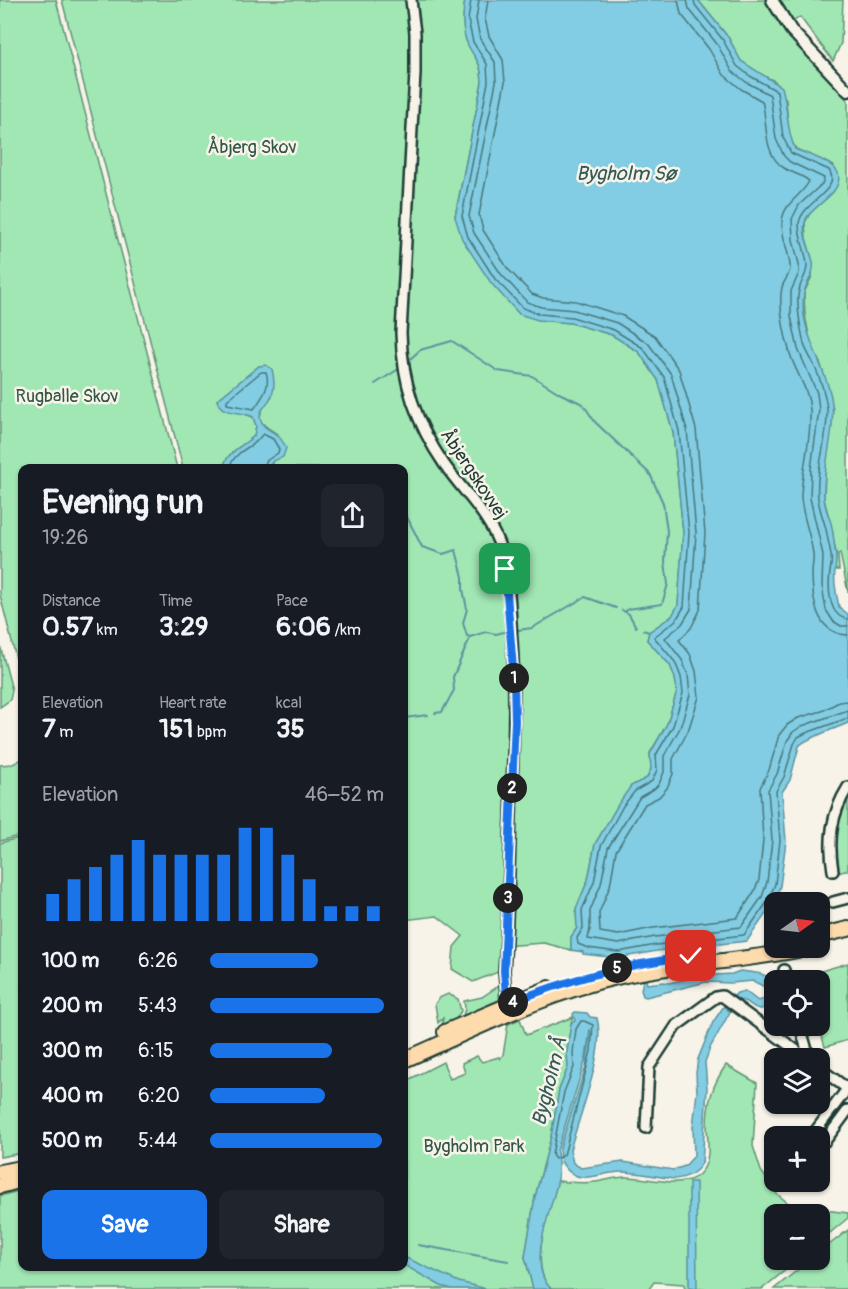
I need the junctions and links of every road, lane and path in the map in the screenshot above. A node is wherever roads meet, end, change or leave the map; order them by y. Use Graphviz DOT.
graph roads {
  1 [pos="411,0"];
  2 [pos="772,0"];
  3 [pos="848,91"];
  4 [pos="848,787"];
  5 [pos="833,871"];
  6 [pos="848,898"];
  7 [pos="833,902"];
  8 [pos="848,929"];
  9 [pos="830,933"];
  10 [pos="848,939"];
  11 [pos="830,943"];
  12 [pos="764,946"];
  13 [pos="764,956"];
  14 [pos="510,1003"];
  15 [pos="792,1048"];
  16 [pos="408,1049"];
  17 [pos="408,1058"];
  18 [pos="830,1076"];
  19 [pos="847,1089"];
  20 [pos="848,1110"];
  21 [pos="819,1126"];
  22 [pos="646,1128"];
  23 [pos="830,1134"];
  24 [pos="18,1169"];
  25 [pos="0,1172"];
  26 [pos="18,1181"];
  27 [pos="0,1186"];
  1 -- 14 [label="street, Åbjergskovvej"];
  2 -- 3 [label="street"];
  4 -- 5 [label="street"];
  6 -- 7 [label="street"];
  8 -- 9 [label="main road"];
  10 -- 11 [label="main road"];
  12 -- 14 [label="main road"];
  13 -- 17 [label="main road"];
  14 -- 16 [label="main road"];
  15 -- 22 [label="street"];
  18 -- 19 [label="street"];
  19 -- 21 [label="street"];
  20 -- 23 [label="street"];
  24 -- 25 [label="main road"];
  26 -- 27 [label="main road"];
}
